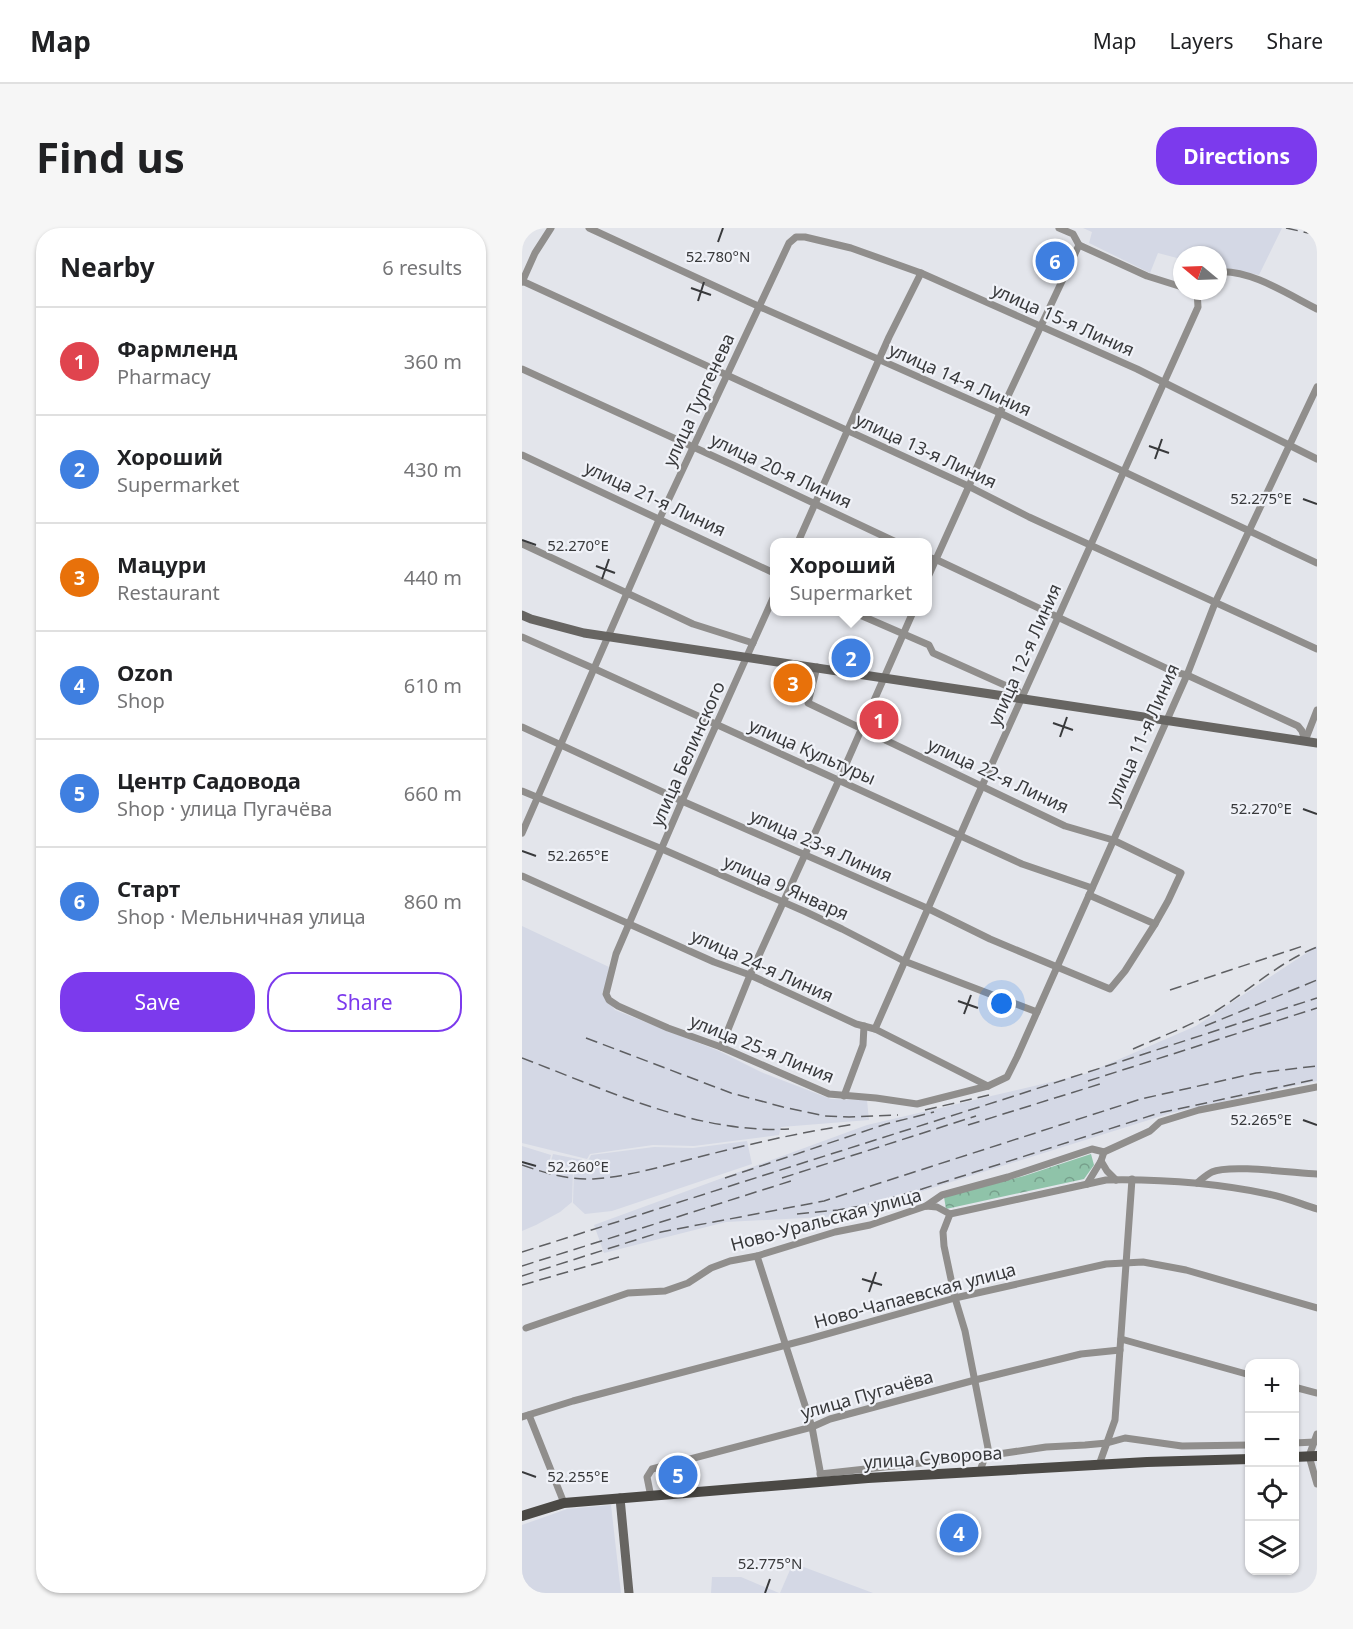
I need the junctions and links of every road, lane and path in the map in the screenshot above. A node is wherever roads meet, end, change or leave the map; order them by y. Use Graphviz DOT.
graph roads {
  1 [pos="551,228"];
  2 [pos="589,228"];
  3 [pos="1059,228"];
  4 [pos="789,243"];
  5 [pos="1079,245"];
  6 [pos="1227,271"];
  7 [pos="921,273"];
  8 [pos="522,281"];
  9 [pos="1173,284"];
  10 [pos="1198,300"];
  11 [pos="758,306"];
  12 [pos="1317,309"];
  13 [pos="1041,325"];
  14 [pos="879,359"];
  15 [pos="522,369"];
  16 [pos="728,375"];
  17 [pos="1164,383"];
  18 [pos="1317,387"];
  19 [pos="1000,413"];
  20 [pos="847,431"];
  21 [pos="694,446"];
  22 [pos="1290,446"];
  23 [pos="522,455"];
  24 [pos="1317,459"];
  25 [pos="1124,472"];
  26 [pos="969,486"];
  27 [pos="815,503"];
  28 [pos="659,520"];
  29 [pos="1250,531"];
  30 [pos="800,538"];
  31 [pos="886,538"];
  32 [pos="522,544"];
  33 [pos="1090,545"];
  34 [pos="932,556"];
  35 [pos="932,558"];
  36 [pos="1317,563"];
  37 [pos="770,571"];
  38 [pos="627,594"];
  39 [pos="1215,603"];
  40 [pos="770,605"];
  41 [pos="522,615"];
  42 [pos="863,616"];
  43 [pos="911,616"];
  44 [pos="1059,617"];
  45 [pos="903,633"];
  46 [pos="609,636"];
  47 [pos="522,637"];
  48 [pos="753,643"];
  49 [pos="1317,649"];
  50 [pos="747,657"];
  51 [pos="817,668"];
  52 [pos="595,669"];
  53 [pos="1187,675"];
  54 [pos="884,677"];
  55 [pos="1023,698"];
  56 [pos="1317,710"];
  57 [pos="1166,720"];
  58 [pos="716,725"];
  59 [pos="522,727"];
  60 [pos="861,730"];
  61 [pos="1305,741"];
  62 [pos="1317,743"];
  63 [pos="561,746"];
  64 [pos="839,780"];
  65 [pos="982,788"];
  66 [pos="522,791"];
  67 [pos="537,798"];
  68 [pos="682,801"];
  69 [pos="522,833"];
  70 [pos="961,836"];
  71 [pos="1113,840"];
  72 [pos="662,849"];
  73 [pos="805,855"];
  74 [pos="522,876"];
  75 [pos="1090,892"];
  76 [pos="784,903"];
  77 [pos="929,909"];
  78 [pos="629,924"];
  79 [pos="1155,924"];
  80 [pos="904,961"];
  81 [pos="1058,967"];
  82 [pos="750,975"];
  83 [pos="1037,1012"];
  84 [pos="864,1026"];
  85 [pos="875,1029"];
  86 [pos="721,1047"];
  87 [pos="988,1086"];
  88 [pos="1317,1087"];
  89 [pos="844,1096"];
  90 [pos="1104,1152"];
  91 [pos="1101,1161"];
  92 [pos="1317,1174"];
  93 [pos="1132,1179"];
  94 [pos="1116,1180"];
  95 [pos="1087,1184"];
  96 [pos="1197,1184"];
  97 [pos="926,1206"];
  98 [pos="1317,1209"];
  99 [pos="950,1215"];
  100 [pos="757,1256"];
  101 [pos="1127,1263"];
  102 [pos="955,1298"];
  103 [pos="1317,1308"];
  104 [pos="526,1328"];
  105 [pos="1121,1339"];
  106 [pos="785,1346"];
  107 [pos="1120,1350"];
  108 [pos="1245,1374"];
  109 [pos="975,1380"];
  110 [pos="1299,1388"];
  111 [pos="1317,1393"];
  112 [pos="526,1416"];
  113 [pos="812,1427"];
  114 [pos="1316,1438"];
  115 [pos="1299,1442"];
  116 [pos="1107,1443"];
  117 [pos="1245,1445"];
  118 [pos="985,1456"];
  119 [pos="1313,1456"];
  120 [pos="1245,1459"];
  121 [pos="1100,1465"];
  122 [pos="980,1471"];
  123 [pos="821,1478"];
  124 [pos="1317,1484"];
  125 [pos="651,1497"];
  126 [pos="620,1498"];
  127 [pos="564,1503"];
  128 [pos="522,1516"];
  129 [pos="629,1593"];
  1 -- 8 [label="street"];
  2 -- 11 [label="street, улица 14-я Линия"];
  3 -- 5 [label="street"];
  4 -- 7 [label="street, улица 15-я Линия"];
  4 -- 11 [label="street, улица Тургенева"];
  5 -- 9 [label="street"];
  5 -- 13 [label="street"];
  6 -- 12 [label="street"];
  7 -- 13 [label="street, улица 15-я Линия"];
  7 -- 14 [label="street"];
  8 -- 16 [label="street, улица 13-я Линия"];
  10 -- 17 [label="street, улица 12-я Линия"];
  11 -- 14 [label="street, улица 14-я Линия"];
  11 -- 16 [label="street, улица Тургенева"];
  13 -- 17 [label="street, улица 15-я Линия"];
  13 -- 19 [label="street"];
  14 -- 19 [label="street, улица 14-я Линия"];
  14 -- 20 [label="street"];
  15 -- 21 [label="street, улица 20-я Линия"];
  16 -- 20 [label="street, улица 13-я Линия"];
  16 -- 21 [label="street, улица Тургенева"];
  17 -- 22 [label="street, улица 15-я Линия"];
  17 -- 25 [label="street, улица 12-я Линия"];
  18 -- 22 [label="street, улица 11-я Линия"];
  19 -- 25 [label="street, улица 14-я Линия"];
  19 -- 26 [label="street"];
  20 -- 26 [label="street, улица 13-я Линия"];
  20 -- 27 [label="street"];
  21 -- 27 [label="street, улица 20-я Линия"];
  21 -- 28 [label="street, улица Тургенева"];
  22 -- 24 [label="street, улица 15-я Линия"];
  22 -- 29 [label="street, улица 11-я Линия"];
  23 -- 28 [label="street, улица 21-я Линия"];
  25 -- 29 [label="street, улица 14-я Линия"];
  25 -- 33 [label="street, улица 12-я Линия"];
  26 -- 33 [label="street, улица 13-я Линия"];
  26 -- 34 [label="street"];
  27 -- 30 [label="street"];
  27 -- 31 [label="street, улица 20-я Линия"];
  28 -- 37 [label="street, улица 21-я Линия"];
  28 -- 38 [label="street, улица Тургенева"];
  29 -- 36 [label="street, улица 14-я Линия"];
  29 -- 39 [label="street, улица 11-я Линия"];
  32 -- 38 [label="street"];
  33 -- 39 [label="street, улица 13-я Линия"];
  33 -- 44 [label="street, улица 12-я Линия"];
  35 -- 44 [label="street"];
  38 -- 46 [label="street, улица Тургенева"];
  38 -- 48 [label="street"];
  39 -- 49 [label="street, улица 13-я Линия"];
  39 -- 53 [label="street, улица 11-я Линия"];
  40 -- 48 [label="street, улица Белинского"];
  41 -- 46 [label="main road"];
  42 -- 45 [label="street"];
  43 -- 45 [label="street"];
  44 -- 53 [label="street"];
  44 -- 55 [label="street, улица 12-я Линия"];
  45 -- 54 [label="street"];
  45 -- 55 [label="street"];
  46 -- 50 [label="main road"];
  46 -- 52 [label="street, улица Тургенева"];
  47 -- 52 [label="street, улица Культуры"];
  48 -- 50 [label="street, улица Белинского"];
  50 -- 51 [label="main road"];
  50 -- 58 [label="street, улица Белинского"];
  51 -- 54 [label="main road"];
  51 -- 60 [label="street, улица 22-я Линия"];
  52 -- 58 [label="street, улица Культуры"];
  52 -- 63 [label="street, улица Тургенева"];
  53 -- 57 [label="street, улица 11-я Линия"];
  53 -- 61 [label="street"];
  54 -- 55 [label="main road"];
  54 -- 60 [label="street"];
  55 -- 57 [label="main road"];
  55 -- 65 [label="street, улица 12-я Линия"];
  56 -- 61 [label="street"];
  57 -- 61 [label="main road"];
  57 -- 71 [label="street, улица 11-я Линия"];
  58 -- 64 [label="street, улица Культуры"];
  58 -- 68 [label="street, улица Белинского"];
  59 -- 63 [label="street, улица 23-я Линия"];
  60 -- 64 [label="street"];
  60 -- 65 [label="street, улица 22-я Линия"];
  61 -- 62 [label="main road"];
  63 -- 67 [label="street, улица Тургенева"];
  63 -- 68 [label="street, улица 23-я Линия"];
  64 -- 70 [label="street, улица Культуры"];
  64 -- 73 [label="street"];
  65 -- 70 [label="street, улица 12-я Линия"];
  65 -- 71 [label="street, улица 22-я Линия"];
  66 -- 67 [label="street, улица 9 Января"];
  67 -- 69 [label="street, улица Тургенева"];
  67 -- 72 [label="street, улица 9 Января"];
  68 -- 72 [label="street, улица Белинского"];
  68 -- 73 [label="street, улица 23-я Линия"];
  70 -- 75 [label="street, улица Культуры"];
  70 -- 77 [label="street, улица 12-я Линия"];
  71 -- 75 [label="street, улица 11-я Линия"];
  71 -- 79 [label="street, улица 22-я Линия"];
  72 -- 76 [label="street, улица 9 Января"];
  72 -- 78 [label="street, улица Белинского"];
  73 -- 76 [label="street"];
  73 -- 77 [label="street, улица 23-я Линия"];
  74 -- 78 [label="street, улица 24-я Линия"];
  75 -- 79 [label="street, улица Культуры"];
  75 -- 81 [label="street, улица 11-я Линия"];
  76 -- 80 [label="street, улица 9 Января"];
  76 -- 82 [label="street"];
  77 -- 80 [label="street, улица 12-я Линия"];
  77 -- 81 [label="street, улица 23-я Линия"];
  78 -- 82 [label="street, улица 24-я Линия"];
  78 -- 86 [label="street, улица 25-я Линия"];
  79 -- 81 [label="street, улица 23-я Линия"];
  80 -- 83 [label="street, улица 9 Января"];
  80 -- 85 [label="street, улица 12-я Линия"];
  81 -- 83 [label="street, улица 11-я Линия"];
  82 -- 84 [label="street, улица 24-я Линия"];
  82 -- 86 [label="street"];
  83 -- 87 [label="street, улица 11-я Линия"];
  84 -- 85 [label="street, улица 24-я Линия"];
  84 -- 89 [label="street"];
  85 -- 87 [label="street, улица 24-я Линия"];
  86 -- 89 [label="street, улица 25-я Линия"];
  87 -- 89 [label="street, улица 25-я Линия"];
  88 -- 90 [label="street"];
  90 -- 91 [label="street"];
  90 -- 97 [label="street"];
  91 -- 94 [label="street"];
  91 -- 95 [label="street"];
  92 -- 96 [label="street"];
  93 -- 94 [label="street"];
  93 -- 96 [label="street"];
  93 -- 101 [label="street"];
  94 -- 95 [label="street"];
  95 -- 99 [label="street"];
  96 -- 98 [label="street"];
  97 -- 99 [label="street, Ново-Уральская улица"];
  97 -- 100 [label="street, Ново-Уральская улица"];
  99 -- 102 [label="street"];
  100 -- 104 [label="street, Ново-Уральская улица"];
  100 -- 106 [label="street"];
  101 -- 102 [label="street, Ново-Чапаевская улица"];
  101 -- 103 [label="street, Ново-Чапаевская улица"];
  101 -- 105 [label="street"];
  102 -- 106 [label="street, Ново-Чапаевская улица"];
  102 -- 109 [label="street"];
  105 -- 107 [label="street"];
  105 -- 108 [label="street"];
  106 -- 112 [label="street, Ново-Чапаевская улица"];
  106 -- 113 [label="street"];
  107 -- 109 [label="street, улица Пугачёва"];
  107 -- 116 [label="street"];
  109 -- 113 [label="street, улица Пугачёва"];
  109 -- 118 [label="street"];
  110 -- 111 [label="street"];
  112 -- 127 [label="street"];
  113 -- 123 [label="street"];
  113 -- 125 [label="street, улица Пугачёва"];
  114 -- 115 [label="street"];
  114 -- 119 [label="street"];
  116 -- 117 [label="street"];
  116 -- 118 [label="street"];
  116 -- 121 [label="street"];
  118 -- 122 [label="street"];
  118 -- 123 [label="street"];
  119 -- 124 [label="street"];
  120 -- 121 [label="main road, улица Суворова"];
  121 -- 122 [label="main road, улица Суворова"];
  122 -- 123 [label="main road, улица Суворова"];
  123 -- 125 [label="main road, улица Суворова"];
  125 -- 126 [label="main road, улица Суворова"];
  126 -- 127 [label="main road, улица Суворова"];
  126 -- 129 [label="main road"];
  127 -- 128 [label="main road, улица Суворова"];
}
